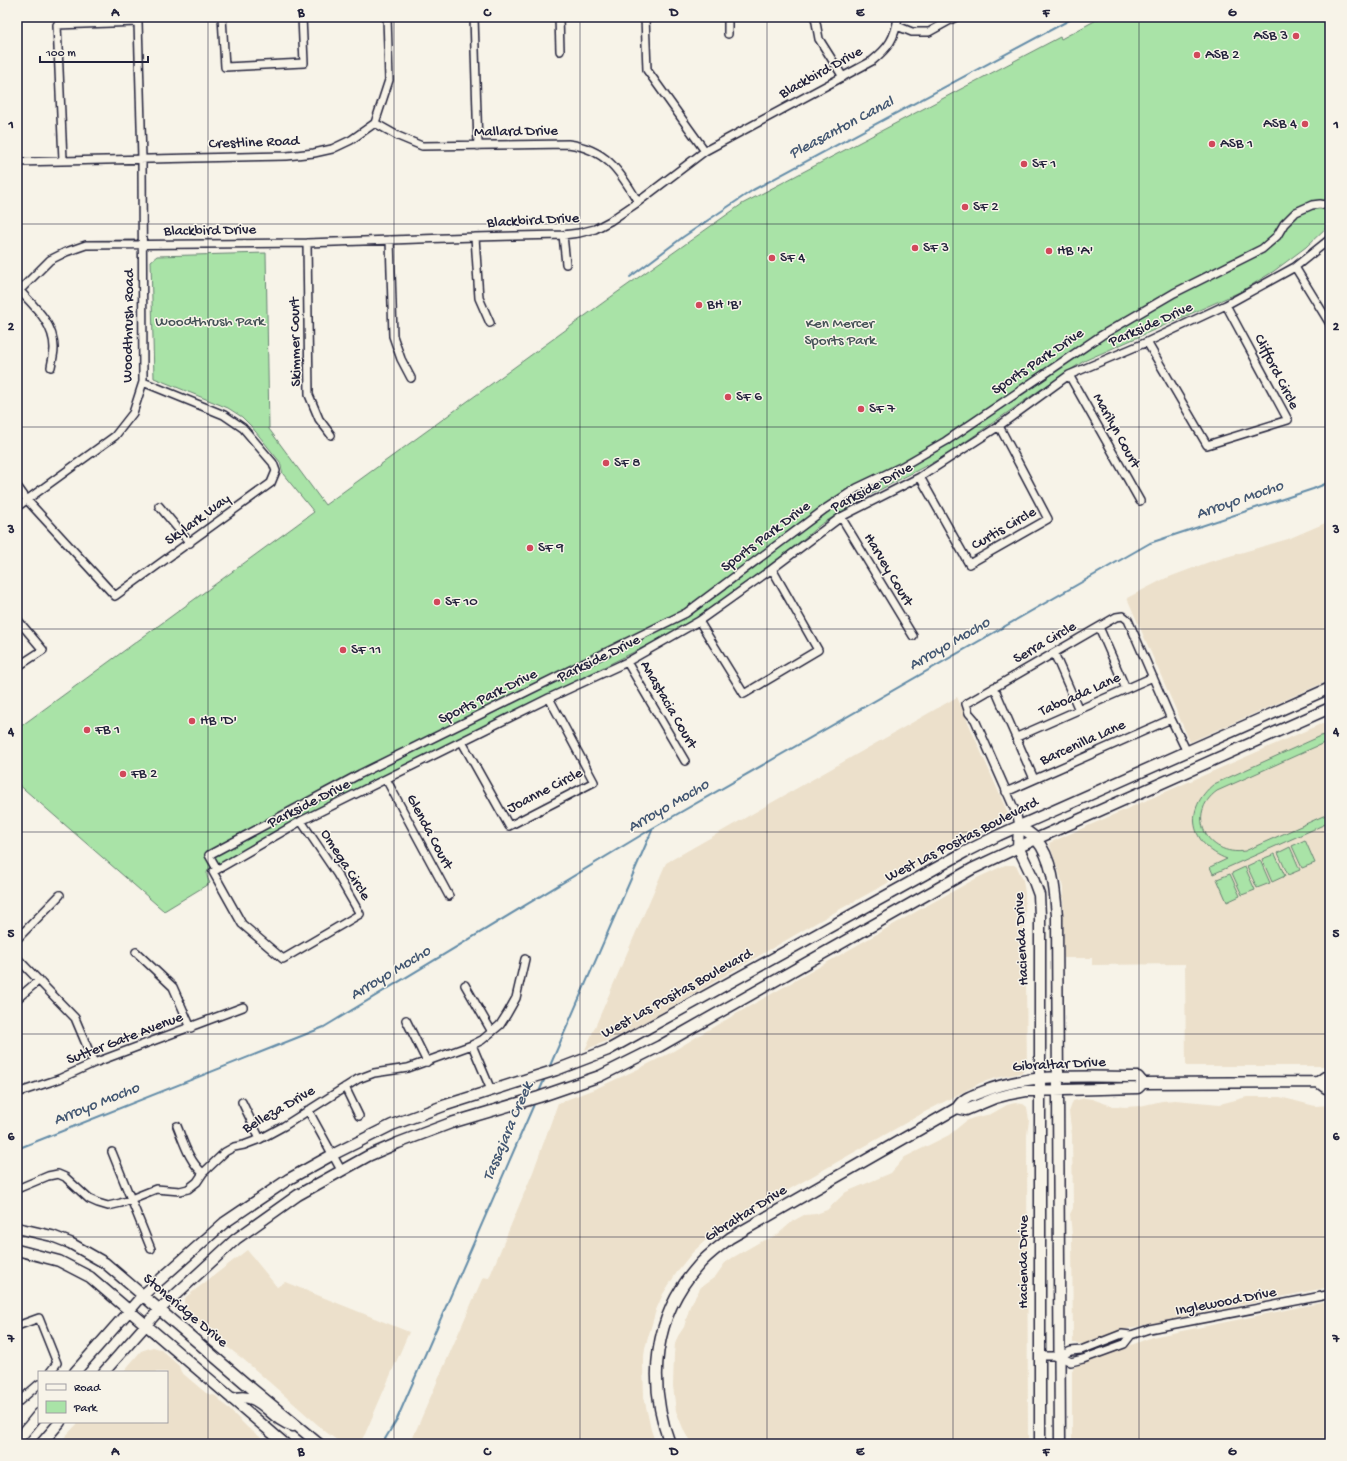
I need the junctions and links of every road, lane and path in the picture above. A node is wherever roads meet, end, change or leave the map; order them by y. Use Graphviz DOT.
graph roads {
  1 [pos="222,17"];
  2 [pos="302,17"];
  3 [pos="387,17"];
  4 [pos="474,17"];
  5 [pos="559,17"];
  6 [pos="645,17"];
  7 [pos="728,17"];
  8 [pos="815,17"];
  9 [pos="898,17"];
  10 [pos="956,17"];
  11 [pos="897,26"];
  12 [pos="728,34"];
  13 [pos="560,51"];
  14 [pos="843,77"];
  15 [pos="375,123"];
  16 [pos="478,146"];
  17 [pos="705,151"];
  18 [pos="142,159"];
  19 [pos="63,160"];
  20 [pos="17,162"];
  21 [pos="638,202"];
  22 [pos="1329,205"];
  23 [pos="563,235"];
  24 [pos="475,237"];
  25 [pos="1330,239"];
  26 [pos="390,240"];
  27 [pos="307,243"];
  28 [pos="143,245"];
  29 [pos="566,264"];
  30 [pos="1295,267"];
  31 [pos="18,292"];
  32 [pos="1226,306"];
  33 [pos="490,323"];
  34 [pos="1330,324"];
  35 [pos="1147,342"];
  36 [pos="51,367"];
  37 [pos="1070,375"];
  38 [pos="411,378"];
  39 [pos="143,382"];
  40 [pos="999,426"];
  41 [pos="331,435"];
  42 [pos="920,477"];
  43 [pos="17,486"];
  44 [pos="27,500"];
  45 [pos="1140,501"];
  46 [pos="159,506"];
  47 [pos="17,507"];
  48 [pos="841,517"];
  49 [pos="190,543"];
  50 [pos="772,569"];
  51 [pos="17,620"];
  52 [pos="699,621"];
  53 [pos="1099,627"];
  54 [pos="913,636"];
  55 [pos="1054,653"];
  56 [pos="627,662"];
  57 [pos="17,667"];
  58 [pos="1153,677"];
  59 [pos="994,688"];
  60 [pos="1330,688"];
  61 [pos="1126,689"];
  62 [pos="548,698"];
  63 [pos="1330,708"];
  64 [pos="1079,710"];
  65 [pos="1171,719"];
  66 [pos="1017,737"];
  67 [pos="462,742"];
  68 [pos="1187,752"];
  69 [pos="685,761"];
  70 [pos="1034,779"];
  71 [pos="386,780"];
  72 [pos="1006,792"];
  73 [pos="301,821"];
  74 [pos="1019,826"];
  75 [pos="1036,839"];
  76 [pos="1018,847"];
  77 [pos="215,871"];
  78 [pos="60,895"];
  79 [pos="449,896"];
  80 [pos="17,939"];
  81 [pos="136,952"];
  82 [pos="17,958"];
  83 [pos="525,959"];
  84 [pos="39,980"];
  85 [pos="465,985"];
  86 [pos="17,999"];
  87 [pos="243,1007"];
  88 [pos="406,1020"];
  89 [pos="191,1028"];
  90 [pos="492,1032"];
  91 [pos="472,1045"];
  92 [pos="427,1062"];
  93 [pos="94,1063"];
  94 [pos="1330,1077"];
  95 [pos="1058,1078"];
  96 [pos="1040,1079"];
  97 [pos="1318,1082"];
  98 [pos="1143,1083"];
  99 [pos="344,1087"];
  100 [pos="1330,1088"];
  101 [pos="491,1090"];
  102 [pos="1058,1090"];
  103 [pos="1040,1091"];
  104 [pos="17,1093"];
  105 [pos="242,1102"];
  106 [pos="958,1108"];
  107 [pos="308,1110"];
  108 [pos="359,1116"];
  109 [pos="177,1126"];
  110 [pos="260,1139"];
  111 [pos="112,1152"];
  112 [pos="332,1155"];
  113 [pos="341,1170"];
  114 [pos="203,1173"];
  115 [pos="17,1189"];
  116 [pos="131,1198"];
  117 [pos="17,1228"];
  118 [pos="151,1249"];
  119 [pos="17,1250"];
  120 [pos="142,1295"];
  121 [pos="1329,1295"];
  122 [pos="160,1309"];
  123 [pos="129,1310"];
  124 [pos="146,1325"];
  125 [pos="17,1326"];
  126 [pos="1040,1356"];
  127 [pos="1059,1356"];
  128 [pos="51,1371"];
  129 [pos="76,1371"];
  130 [pos="105,1371"];
  131 [pos="38,1385"];
  132 [pos="232,1399"];
  133 [pos="17,1403"];
  134 [pos="38,1415"];
  135 [pos="59,1423"];
  136 [pos="299,1426"];
  137 [pos="17,1440"];
  138 [pos="41,1444"];
  139 [pos="285,1444"];
  140 [pos="319,1444"];
  141 [pos="670,1444"];
  142 [pos="1040,1444"];
  143 [pos="1060,1444"];
  1 -- 2 [label="street"];
  3 -- 15 [label="street"];
  4 -- 16 [label="street"];
  5 -- 13 [label="street"];
  6 -- 17 [label="street"];
  7 -- 12 [label="street"];
  8 -- 14 [label="street"];
  9 -- 11 [label="street, Blackbird Drive"];
  10 -- 11 [label="street"];
  11 -- 14 [label="street, Blackbird Drive"];
  14 -- 17 [label="street, Blackbird Drive"];
  15 -- 16 [label="street, Mallard Drive"];
  15 -- 18 [label="street, Crestline Road"];
  16 -- 21 [label="street, Mallard Drive"];
  17 -- 21 [label="street, Blackbird Drive"];
  18 -- 19 [label="street, Crestline Road"];
  18 -- 19 [label="street, Woodthrush Road"];
  18 -- 28 [label="street, Woodthrush Road"];
  19 -- 20 [label="street, Crestline Road"];
  21 -- 23 [label="street, Blackbird Drive"];
  22 -- 77 [label="street, Sports Park Drive"];
  23 -- 24 [label="street, Blackbird Drive"];
  23 -- 29 [label="street"];
  24 -- 26 [label="street, Blackbird Drive"];
  24 -- 33 [label="street"];
  25 -- 30 [label="street, Parkside Drive"];
  26 -- 27 [label="street, Blackbird Drive"];
  26 -- 38 [label="street"];
  27 -- 28 [label="street, Blackbird Drive"];
  27 -- 41 [label="street, Skimmer Court"];
  28 -- 31 [label="street, Blackbird Drive"];
  28 -- 39 [label="street, Woodthrush Road"];
  30 -- 32 [label="street, Parkside Drive"];
  30 -- 34 [label="street"];
  31 -- 36 [label="street"];
  32 -- 35 [label="street, Parkside Drive"];
  32 -- 35 [label="street, Clifford Circle"];
  35 -- 37 [label="street, Parkside Drive"];
  37 -- 40 [label="street, Parkside Drive"];
  37 -- 45 [label="street, Marilyn Court"];
  39 -- 44 [label="street, Woodthrush Road"];
  39 -- 49 [label="street, Skylark Way"];
  40 -- 42 [label="street, Parkside Drive"];
  40 -- 42 [label="street, Curtis Circle"];
  42 -- 48 [label="street, Parkside Drive"];
  43 -- 44 [label="street, Skylark Way"];
  44 -- 47 [label="street, Woodthrush Road"];
  44 -- 49 [label="street, Skylark Way"];
  46 -- 49 [label="street"];
  48 -- 50 [label="street, Parkside Drive"];
  48 -- 54 [label="street, Harvey Court"];
  50 -- 52 [label="street, Parkside Drive"];
  50 -- 52 [label="street"];
  51 -- 57 [label="street"];
  52 -- 56 [label="street, Parkside Drive"];
  53 -- 55 [label="street, Serra Circle"];
  53 -- 58 [label="street, Serra Circle"];
  53 -- 61 [label="street"];
  55 -- 59 [label="street, Serra Circle"];
  55 -- 64 [label="street"];
  56 -- 62 [label="street, Parkside Drive"];
  56 -- 69 [label="street, Anastacia Court"];
  58 -- 61 [label="street, Taboada Lane"];
  58 -- 65 [label="street, Serra Circle"];
  59 -- 66 [label="street"];
  59 -- 72 [label="street, Serra Circle"];
  60 -- 68 [label="main road, West Las Positas Boulevard"];
  61 -- 64 [label="street, Taboada Lane"];
  62 -- 67 [label="street, Parkside Drive"];
  62 -- 67 [label="street, Joanne Circle"];
  63 -- 75 [label="main road, West Las Positas Boulevard"];
  64 -- 66 [label="street, Taboada Lane"];
  65 -- 68 [label="street, Serra Circle"];
  65 -- 70 [label="street, Barcenilla Lane"];
  66 -- 70 [label="street"];
  67 -- 71 [label="street, Parkside Drive"];
  68 -- 74 [label="main road, West Las Positas Boulevard"];
  70 -- 72 [label="street, Barcenilla Lane"];
  71 -- 73 [label="street, Parkside Drive"];
  71 -- 79 [label="street, Glenda Court"];
  72 -- 74 [label="street, Serra Circle"];
  73 -- 77 [label="street, Parkside Drive"];
  73 -- 77 [label="street, Omega Circle"];
  74 -- 75 [label="main road"];
  74 -- 76 [label="main road, Hacienda Drive"];
  74 -- 101 [label="main road, West Las Positas Boulevard"];
  75 -- 76 [label="main road, West Las Positas Boulevard"];
  75 -- 95 [label="main road"];
  76 -- 96 [label="main road, Hacienda Drive"];
  76 -- 113 [label="main road, West Las Positas Boulevard"];
  78 -- 80 [label="street"];
  81 -- 89 [label="street"];
  82 -- 84 [label="street"];
  83 -- 90 [label="street, Belleza Drive"];
  84 -- 86 [label="street"];
  84 -- 93 [label="street"];
  85 -- 90 [label="street"];
  87 -- 89 [label="street, Sutter Gate Avenue"];
  88 -- 92 [label="street"];
  89 -- 93 [label="street, Sutter Gate Avenue"];
  90 -- 91 [label="street, Belleza Drive"];
  91 -- 92 [label="street, Belleza Drive"];
  91 -- 101 [label="street"];
  92 -- 99 [label="street, Belleza Drive"];
  93 -- 104 [label="street, Sutter Gate Avenue"];
  94 -- 97 [label="main road, Gibraltar Drive"];
  95 -- 96 [label="main road, Gibraltar Drive"];
  95 -- 98 [label="main road, Gibraltar Drive"];
  95 -- 102 [label="main road"];
  96 -- 103 [label="main road, Hacienda Drive"];
  96 -- 106 [label="main road, Gibraltar Drive"];
  97 -- 98 [label="main road, Gibraltar Drive"];
  97 -- 100 [label="main road, Gibraltar Drive"];
  98 -- 102 [label="main road, Gibraltar Drive"];
  99 -- 107 [label="street, Belleza Drive"];
  99 -- 108 [label="street"];
  101 -- 112 [label="main road, West Las Positas Boulevard"];
  102 -- 103 [label="main road, Gibraltar Drive"];
  102 -- 127 [label="main road"];
  103 -- 106 [label="main road, Gibraltar Drive"];
  103 -- 126 [label="main road, Hacienda Drive"];
  105 -- 110 [label="street"];
  106 -- 141 [label="main road, Gibraltar Drive"];
  107 -- 110 [label="street, Belleza Drive"];
  107 -- 112 [label="street"];
  109 -- 114 [label="street"];
  110 -- 114 [label="street, Belleza Drive"];
  111 -- 116 [label="street"];
  112 -- 113 [label="street"];
  112 -- 120 [label="main road, West Las Positas Boulevard"];
  113 -- 122 [label="main road, West Las Positas Boulevard"];
  114 -- 116 [label="street, Belleza Drive"];
  115 -- 116 [label="street, Belleza Drive"];
  116 -- 118 [label="street"];
  117 -- 120 [label="main road, Stoneridge Drive"];
  119 -- 123 [label="main road"];
  120 -- 122 [label="main road, Stoneridge Drive"];
  120 -- 123 [label="main road, West Las Positas Boulevard"];
  121 -- 127 [label="street, Inglewood Drive"];
  122 -- 124 [label="main road, West Las Positas Boulevard"];
  122 -- 136 [label="main road, Stoneridge Drive"];
  123 -- 124 [label="main road"];
  123 -- 129 [label="main road, West Las Positas Boulevard"];
  124 -- 130 [label="main road, West Las Positas Boulevard"];
  124 -- 132 [label="main road"];
  125 -- 128 [label="street"];
  126 -- 127 [label="street, Inglewood Drive"];
  126 -- 142 [label="main road, Hacienda Drive"];
  127 -- 143 [label="main road"];
  131 -- 133 [label="street"];
  132 -- 136 [label="main road"];
  132 -- 139 [label="main road"];
  134 -- 137 [label="main road"];
  135 -- 138 [label="main road"];
  136 -- 140 [label="main road, Stoneridge Drive"];
}
